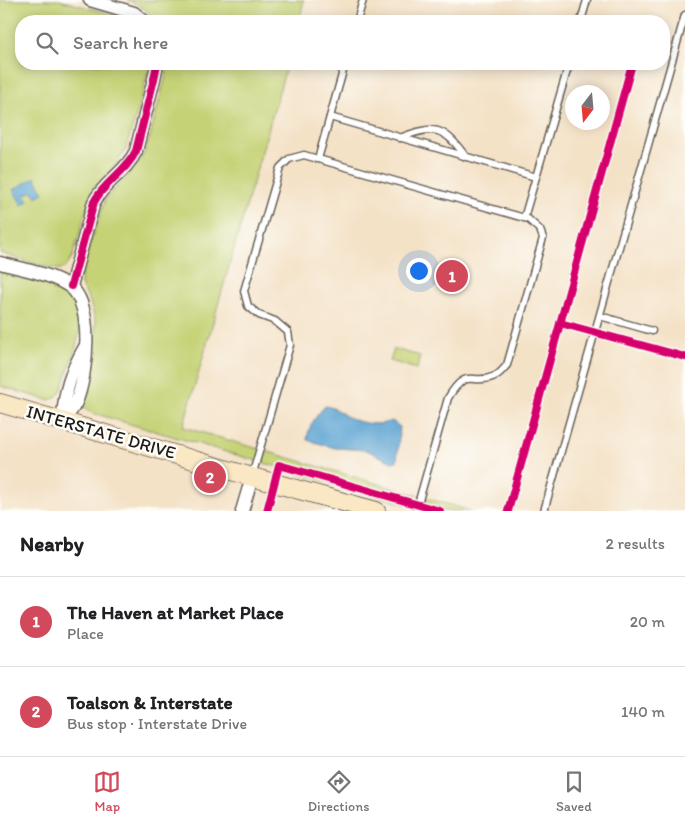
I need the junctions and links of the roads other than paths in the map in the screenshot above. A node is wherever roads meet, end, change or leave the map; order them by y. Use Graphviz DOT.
graph roads {
  1 [pos="90,0"];
  2 [pos="363,0"];
  3 [pos="587,0"];
  4 [pos="136,15"];
  5 [pos="359,15"];
  6 [pos="583,15"];
  7 [pos="685,16"];
  8 [pos="670,69"];
  9 [pos="156,70"];
  10 [pos="343,70"];
  11 [pos="567,70"];
  12 [pos="670,70"];
  13 [pos="330,117"];
  14 [pos="400,138"];
  15 [pos="466,157"];
  16 [pos="318,159"];
  17 [pos="536,177"];
  18 [pos="524,218"];
  19 [pos="0,262"];
  20 [pos="70,286"];
  21 [pos="600,316"];
  22 [pos="652,331"];
  23 [pos="0,403"];
  24 [pos="63,421"];
  25 [pos="252,477"];
  26 [pos="242,511"];
  27 [pos="376,511"];
  28 [pos="416,511"];
  29 [pos="544,511"];
  1 -- 4 [label="street"];
  2 -- 5 [label="lane"];
  3 -- 6 [label="lane"];
  7 -- 8 [label="lane"];
  9 -- 20 [label="street"];
  10 -- 13 [label="lane"];
  11 -- 17 [label="lane"];
  12 -- 21 [label="lane"];
  13 -- 14 [label="lane"];
  13 -- 16 [label="lane"];
  14 -- 15 [label="lane"];
  14 -- 15 [label="lane"];
  15 -- 17 [label="lane"];
  16 -- 18 [label="lane"];
  16 -- 25 [label="lane"];
  17 -- 18 [label="lane"];
  18 -- 28 [label="lane"];
  19 -- 20 [label="street"];
  20 -- 24 [label="street"];
  21 -- 22 [label="lane"];
  21 -- 29 [label="lane"];
  23 -- 24 [label="main road, INTERSTATE DRIVE"];
  24 -- 25 [label="main road, INTERSTATE DRIVE"];
  25 -- 26 [label="street"];
  25 -- 27 [label="main road, INTERSTATE DRIVE"];
}
